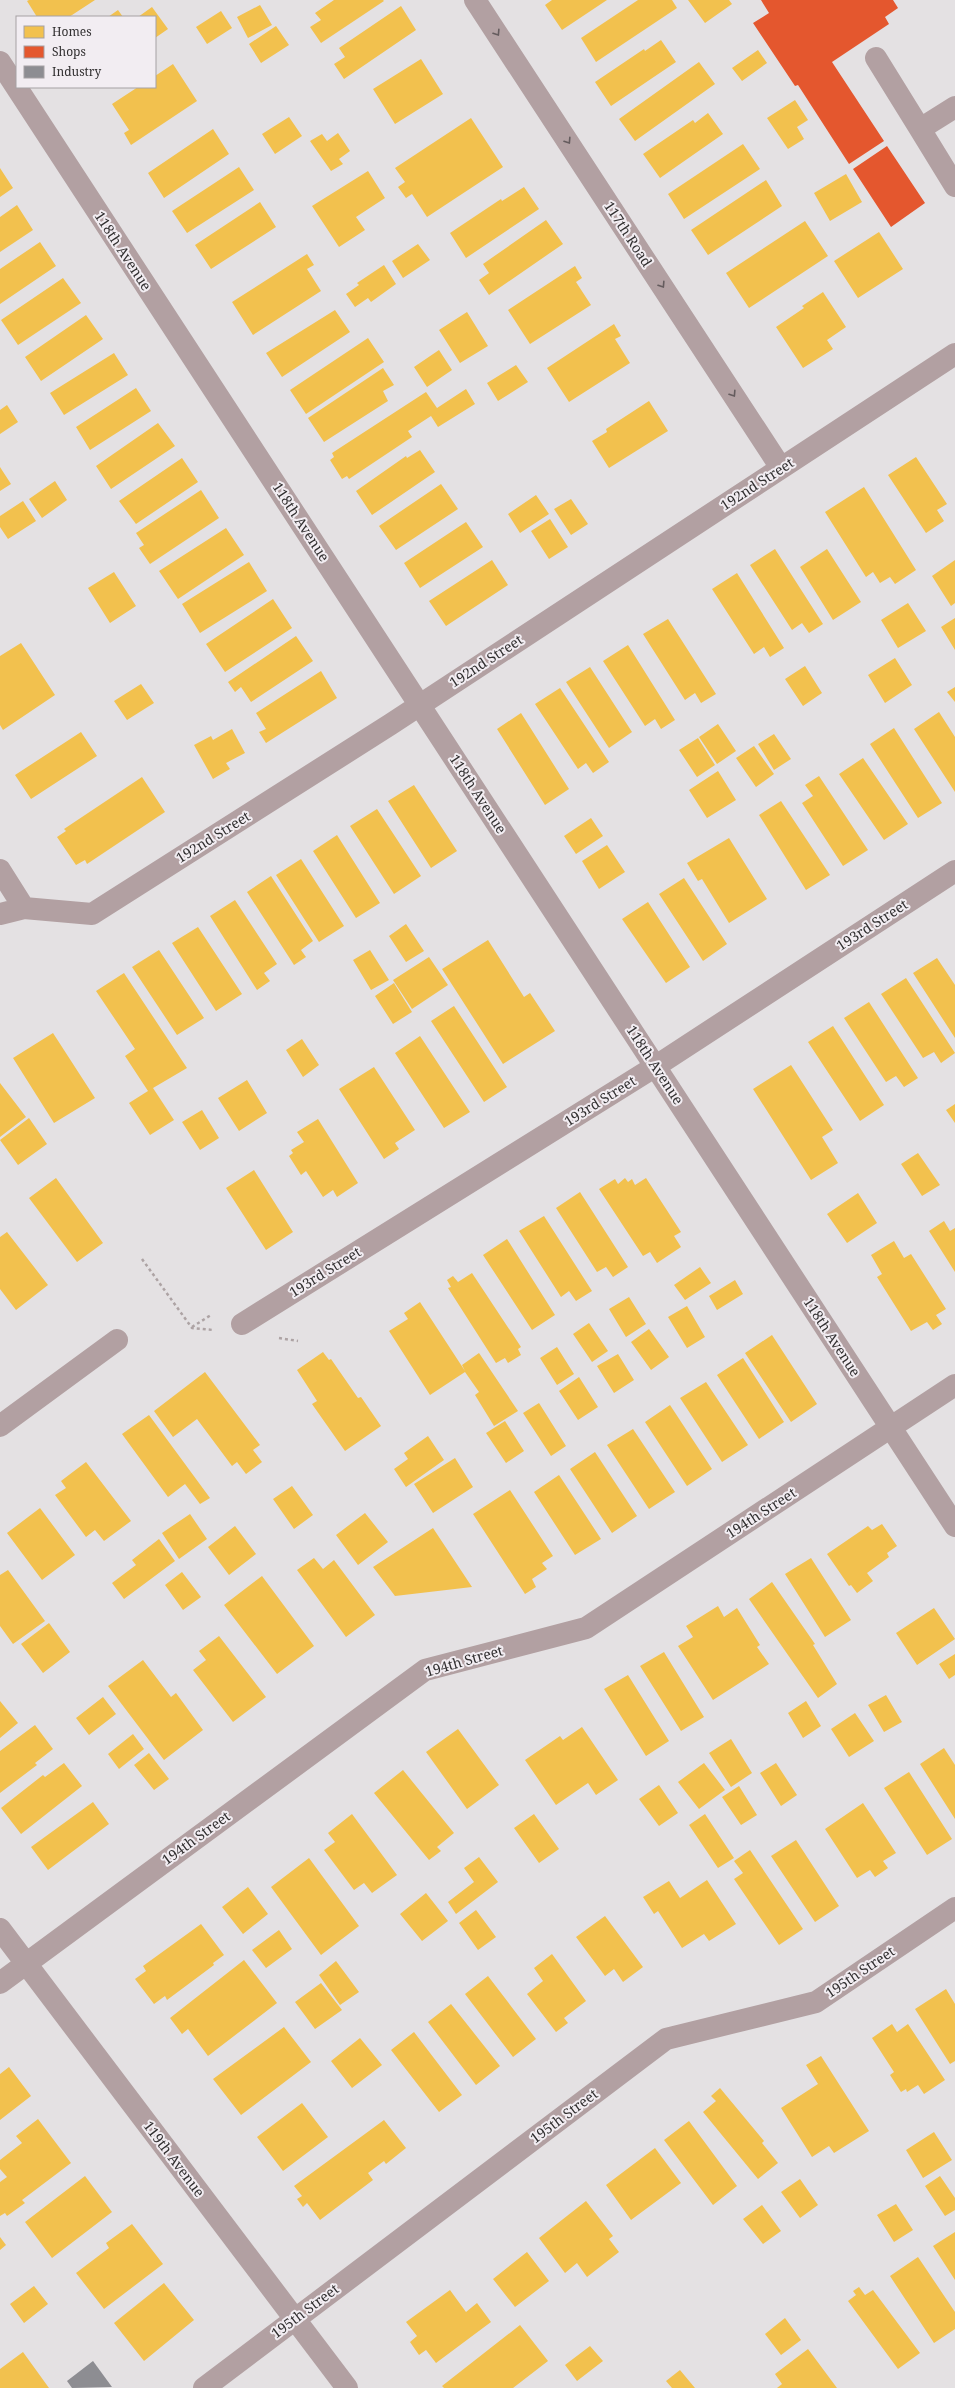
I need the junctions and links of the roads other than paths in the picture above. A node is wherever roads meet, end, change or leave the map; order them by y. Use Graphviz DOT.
graph roads {
  1 [pos="475,0"];
  2 [pos="876,58"];
  3 [pos="0,62"];
  4 [pos="16,86"];
  5 [pos="17,88"];
  6 [pos="955,107"];
  7 [pos="920,129"];
  8 [pos="955,186"];
  9 [pos="955,354"];
  10 [pos="781,468"];
  11 [pos="420,704"];
  12 [pos="0,870"];
  13 [pos="952,879"];
  14 [pos="24,908"];
  15 [pos="0,914"];
  16 [pos="656,1066"];
  17 [pos="242,1324"];
  18 [pos="117,1340"];
  19 [pos="955,1385"];
  20 [pos="0,1426"];
  21 [pos="890,1428"];
  22 [pos="955,1526"];
  23 [pos="955,1908"];
  24 [pos="0,1930"];
  25 [pos="26,1964"];
  26 [pos="0,1983"];
  27 [pos="295,2319"];
  28 [pos="204,2388"];
  29 [pos="347,2388"];
  1 -- 10 [label="street, 117th Road, one-way"];
  2 -- 7 [label="street"];
  3 -- 4 [label="street, 118th Avenue"];
  5 -- 11 [label="street, 118th Avenue"];
  6 -- 7 [label="street"];
  7 -- 8 [label="street"];
  9 -- 10 [label="street, 192nd Street"];
  10 -- 11 [label="street, 192nd Street"];
  11 -- 14 [label="street, 192nd Street"];
  11 -- 16 [label="street, 118th Avenue"];
  12 -- 14 [label="street"];
  13 -- 16 [label="street, 193rd Street"];
  14 -- 15 [label="street, 192nd Street"];
  16 -- 17 [label="street, 193rd Street"];
  16 -- 21 [label="street, 118th Avenue"];
  18 -- 20 [label="street"];
  19 -- 21 [label="street, 194th Street"];
  21 -- 22 [label="street, 118th Avenue"];
  21 -- 25 [label="street, 194th Street"];
  23 -- 27 [label="street, 195th Street"];
  24 -- 25 [label="street, 119th Avenue"];
  25 -- 26 [label="street, 194th Street"];
  25 -- 27 [label="street, 119th Avenue"];
  27 -- 28 [label="street, 195th Street"];
  27 -- 29 [label="street, 119th Avenue"];
}
